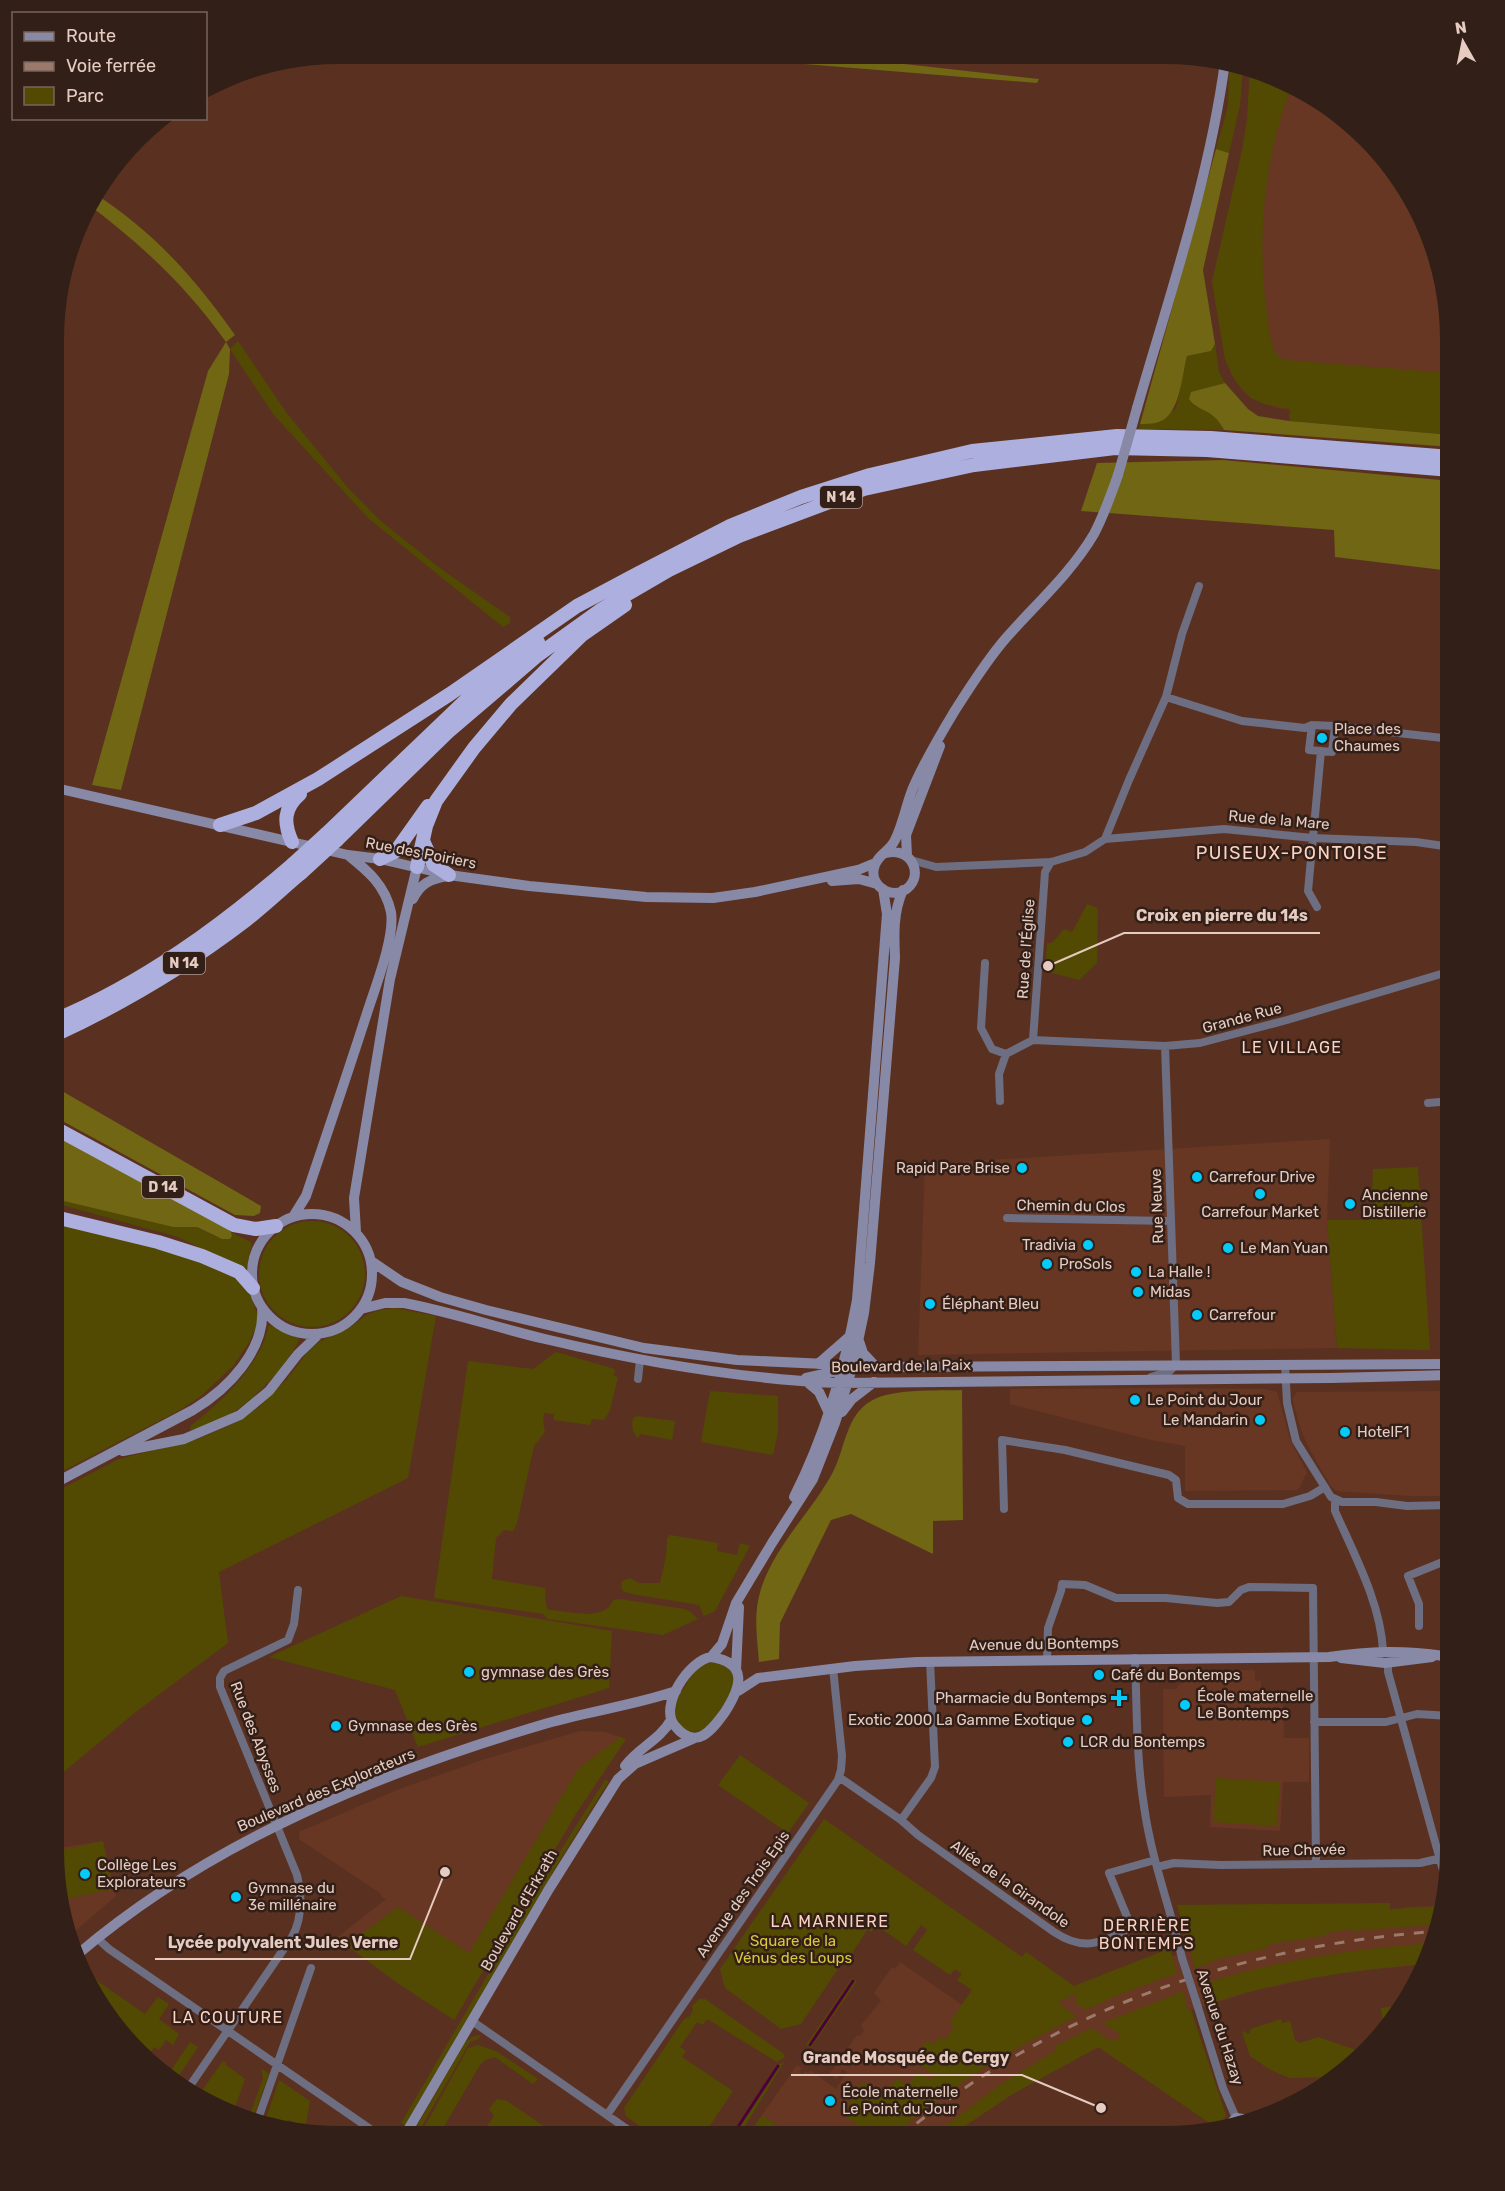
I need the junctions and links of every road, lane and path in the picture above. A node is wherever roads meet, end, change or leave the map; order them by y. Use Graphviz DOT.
graph roads {
  1 [pos="1224,71"];
  2 [pos="1440,456"];
  3 [pos="974,465"];
  4 [pos="1440,469"];
  5 [pos="639,573"];
  6 [pos="1199,586"];
  7 [pos="1166,697"];
  8 [pos="951,717"];
  9 [pos="1312,725"];
  10 [pos="1338,727"];
  11 [pos="1440,738"];
  12 [pos="1321,751"];
  13 [pos="318,779"];
  14 [pos="446,786"];
  15 [pos="64,790"];
  16 [pos="220,825"];
  17 [pos="331,837"];
  18 [pos="1313,838"];
  19 [pos="1105,839"];
  20 [pos="292,842"];
  21 [pos="423,842"];
  22 [pos="1440,846"];
  23 [pos="886,853"];
  24 [pos="348,855"];
  25 [pos="909,858"];
  26 [pos="380,859"];
  27 [pos="1051,862"];
  28 [pos="875,863"];
  29 [pos="417,867"];
  30 [pos="936,867"];
  31 [pos="297,868"];
  32 [pos="449,875"];
  33 [pos="914,876"];
  34 [pos="787,886"];
  35 [pos="880,886"];
  36 [pos="903,890"];
  37 [pos="1317,907"];
  38 [pos="406,913"];
  39 [pos="985,963"];
  40 [pos="1440,974"];
  41 [pos="64,1016"];
  42 [pos="64,1031"];
  43 [pos="1033,1040"];
  44 [pos="1165,1046"];
  45 [pos="1006,1054"];
  46 [pos="1000,1101"];
  47 [pos="1428,1103"];
  48 [pos="1440,1103"];
  49 [pos="64,1133"];
  50 [pos="293,1217"];
  51 [pos="1007,1218"];
  52 [pos="64,1219"];
  53 [pos="1170,1221"];
  54 [pos="276,1226"];
  55 [pos="356,1232"];
  56 [pos="371,1261"];
  57 [pos="254,1288"];
  58 [pos="262,1307"];
  59 [pos="361,1309"];
  60 [pos="319,1334"];
  61 [pos="854,1339"];
  62 [pos="640,1360"];
  63 [pos="818,1364"];
  64 [pos="1176,1364"];
  65 [pos="1285,1364"];
  66 [pos="1440,1364"];
  67 [pos="875,1366"];
  68 [pos="892,1367"];
  69 [pos="846,1374"];
  70 [pos="1440,1375"];
  71 [pos="638,1378"];
  72 [pos="1285,1378"];
  73 [pos="1191,1379"];
  74 [pos="1144,1380"];
  75 [pos="802,1381"];
  76 [pos="874,1382"];
  77 [pos="828,1411"];
  78 [pos="835,1423"];
  79 [pos="105,1458"];
  80 [pos="64,1478"];
  81 [pos="1325,1487"];
  82 [pos="1335,1500"];
  83 [pos="1440,1505"];
  84 [pos="1004,1509"];
  85 [pos="772,1543"];
  86 [pos="1440,1562"];
  87 [pos="298,1590"];
  88 [pos="743,1592"];
  89 [pos="1419,1626"];
  90 [pos="1383,1651"];
  91 [pos="1440,1655"];
  92 [pos="1331,1656"];
  93 [pos="1314,1657"];
  94 [pos="1440,1657"];
  95 [pos="711,1658"];
  96 [pos="1135,1658"];
  97 [pos="1047,1659"];
  98 [pos="930,1661"];
  99 [pos="1388,1663"];
  100 [pos="833,1668"];
  101 [pos="736,1670"];
  102 [pos="758,1678"];
  103 [pos="676,1691"];
  104 [pos="738,1691"];
  105 [pos="648,1699"];
  106 [pos="1440,1715"];
  107 [pos="670,1716"];
  108 [pos="1401,1719"];
  109 [pos="1314,1722"];
  110 [pos="695,1738"];
  111 [pos="839,1778"];
  112 [pos="618,1779"];
  113 [pos="901,1820"];
  114 [pos="276,1825"];
  115 [pos="1440,1859"];
  116 [pos="1316,1863"];
  117 [pos="1156,1864"];
  118 [pos="1109,1873"];
  119 [pos="97,1938"];
  120 [pos="83,1950"];
  121 [pos="311,1968"];
  122 [pos="472,2021"];
  123 [pos="228,2030"];
  124 [pos="278,2065"];
  125 [pos="192,2083"];
  126 [pos="260,2115"];
  127 [pos="607,2115"];
  128 [pos="1236,2117"];
  129 [pos="366,2126"];
  130 [pos="410,2126"];
  131 [pos="623,2126"];
  1 -- 8 [label="main road, bridge"];
  2 -- 5 [label="highway, N 14"];
  3 -- 4 [label="highway, N 14"];
  3 -- 14 [label="highway"];
  3 -- 17 [label="highway, N 14"];
  5 -- 13 [label="highway"];
  5 -- 17 [label="highway, N 14"];
  6 -- 7 [label="street"];
  7 -- 9 [label="street"];
  7 -- 19 [label="street"];
  8 -- 23 [label="main road"];
  8 -- 25 [label="main road"];
  9 -- 10 [label="street"];
  9 -- 12 [label="street"];
  10 -- 11 [label="street"];
  10 -- 12 [label="street"];
  12 -- 18 [label="street"];
  13 -- 16 [label="highway"];
  13 -- 20 [label="highway"];
  14 -- 21 [label="highway"];
  14 -- 26 [label="highway"];
  15 -- 16 [label="main road, Rue des Poiriers"];
  16 -- 20 [label="main road, Rue des Poiriers"];
  17 -- 31 [label="highway, N 14, bridge"];
  18 -- 19 [label="street, Rue de la Mare"];
  18 -- 22 [label="street, Rue de la Mare"];
  18 -- 37 [label="street"];
  19 -- 27 [label="street"];
  20 -- 24 [label="main road, Rue des Poiriers"];
  21 -- 29 [label="highway"];
  21 -- 32 [label="highway"];
  23 -- 25 [label="main road"];
  23 -- 28 [label="main road"];
  24 -- 26 [label="main road, Rue des Poiriers"];
  24 -- 50 [label="main road"];
  25 -- 30 [label="street"];
  25 -- 33 [label="main road"];
  26 -- 29 [label="main road, Rue des Poiriers"];
  27 -- 30 [label="street"];
  27 -- 43 [label="street, Rue de l'Église"];
  28 -- 34 [label="main road"];
  28 -- 35 [label="main road"];
  29 -- 32 [label="main road, Rue des Poiriers"];
  29 -- 38 [label="main road"];
  30 -- 33 [label="street"];
  31 -- 41 [label="highway, N 14"];
  31 -- 42 [label="highway, N 14"];
  32 -- 34 [label="main road, Rue des Poiriers"];
  32 -- 38 [label="main road"];
  33 -- 36 [label="main road"];
  34 -- 35 [label="main road"];
  35 -- 36 [label="main road"];
  35 -- 61 [label="main road"];
  36 -- 61 [label="main road"];
  38 -- 55 [label="main road"];
  39 -- 45 [label="street"];
  40 -- 44 [label="street, Grande Rue"];
  43 -- 44 [label="street, Grande Rue"];
  43 -- 45 [label="street"];
  44 -- 53 [label="street, Rue Neuve"];
  45 -- 46 [label="street"];
  47 -- 48 [label="street"];
  49 -- 54 [label="highway, D 14"];
  50 -- 54 [label="main road"];
  50 -- 55 [label="main road"];
  51 -- 53 [label="street, Chemin du Clos"];
  52 -- 57 [label="highway"];
  53 -- 64 [label="street, Rue Neuve"];
  54 -- 57 [label="main road"];
  55 -- 56 [label="main road"];
  56 -- 59 [label="main road"];
  56 -- 63 [label="main road"];
  57 -- 58 [label="main road"];
  58 -- 60 [label="main road"];
  58 -- 79 [label="main road"];
  59 -- 60 [label="main road"];
  59 -- 62 [label="main road, Boulevard de la Paix"];
  60 -- 79 [label="main road"];
  61 -- 63 [label="main road"];
  61 -- 67 [label="main road"];
  61 -- 69 [label="main road"];
  62 -- 71 [label="street"];
  62 -- 75 [label="main road, Boulevard de la Paix"];
  63 -- 69 [label="main road"];
  64 -- 65 [label="main road, Boulevard de la Paix"];
  64 -- 68 [label="main road, Boulevard de la Paix"];
  64 -- 73 [label="street"];
  64 -- 74 [label="street"];
  65 -- 66 [label="main road, Boulevard de la Paix"];
  65 -- 72 [label="street"];
  67 -- 68 [label="main road, Boulevard de la Paix"];
  67 -- 69 [label="main road, Boulevard de la Paix"];
  68 -- 69 [label="main road"];
  69 -- 75 [label="main road, Boulevard de la Paix"];
  69 -- 76 [label="main road, Boulevard de la Paix"];
  69 -- 77 [label="main road"];
  69 -- 78 [label="main road"];
  70 -- 72 [label="main road, Boulevard de la Paix"];
  72 -- 73 [label="main road, Boulevard de la Paix"];
  72 -- 81 [label="street"];
  73 -- 74 [label="main road, Boulevard de la Paix"];
  74 -- 76 [label="main road, Boulevard de la Paix"];
  75 -- 77 [label="main road"];
  76 -- 78 [label="main road"];
  77 -- 85 [label="main road"];
  78 -- 85 [label="main road"];
  79 -- 80 [label="main road"];
  81 -- 82 [label="street"];
  81 -- 84 [label="street"];
  82 -- 83 [label="street"];
  82 -- 90 [label="street"];
  85 -- 88 [label="main road"];
  86 -- 89 [label="street"];
  87 -- 114 [label="street, Rue des Abysses"];
  88 -- 95 [label="main road"];
  88 -- 101 [label="main road"];
  90 -- 91 [label="main road, Avenue du Bontemps"];
  90 -- 92 [label="main road, Avenue du Bontemps"];
  92 -- 93 [label="main road, Avenue du Bontemps"];
  92 -- 99 [label="main road, Avenue du Bontemps"];
  93 -- 96 [label="main road, Avenue du Bontemps"];
  93 -- 97 [label="street"];
  93 -- 109 [label="street"];
  94 -- 99 [label="main road, Avenue du Bontemps"];
  95 -- 101 [label="main road"];
  95 -- 103 [label="main road"];
  96 -- 97 [label="main road, Avenue du Bontemps"];
  96 -- 117 [label="street, Avenue du Hazay"];
  97 -- 98 [label="main road, Avenue du Bontemps"];
  98 -- 100 [label="main road, Avenue du Bontemps"];
  98 -- 113 [label="street"];
  99 -- 108 [label="street"];
  100 -- 102 [label="main road, Avenue du Bontemps"];
  100 -- 111 [label="street"];
  101 -- 102 [label="main road, Avenue du Bontemps"];
  101 -- 104 [label="main road"];
  102 -- 104 [label="main road, Avenue du Bontemps"];
  103 -- 105 [label="main road, Boulevard des Explorateurs"];
  103 -- 107 [label="main road"];
  104 -- 110 [label="main road"];
  105 -- 107 [label="main road"];
  105 -- 114 [label="main road, Boulevard des Explorateurs"];
  106 -- 108 [label="street"];
  107 -- 110 [label="main road"];
  107 -- 112 [label="main road"];
  108 -- 109 [label="street"];
  108 -- 115 [label="street"];
  109 -- 116 [label="street"];
  110 -- 112 [label="main road, Boulevard d'Erkrath"];
  111 -- 113 [label="street, Allée de la Girandole"];
  111 -- 127 [label="street, Avenue des Trois Epis"];
  112 -- 122 [label="main road, Boulevard d'Erkrath"];
  113 -- 118 [label="street, Allée de la Girandole"];
  114 -- 119 [label="main road, Boulevard des Explorateurs"];
  114 -- 123 [label="street"];
  115 -- 116 [label="street, Rue Chevée"];
  116 -- 117 [label="street, Rue Chevée"];
  117 -- 118 [label="street, Rue Chevée"];
  117 -- 128 [label="street, Avenue du Hazay, bridge"];
  119 -- 120 [label="main road, Boulevard des Explorateurs"];
  119 -- 123 [label="street"];
  121 -- 124 [label="street"];
  122 -- 127 [label="street"];
  122 -- 130 [label="main road, Boulevard d'Erkrath"];
  123 -- 124 [label="street"];
  123 -- 125 [label="street"];
  124 -- 126 [label="street"];
  124 -- 129 [label="street"];
  127 -- 131 [label="street"];
}
